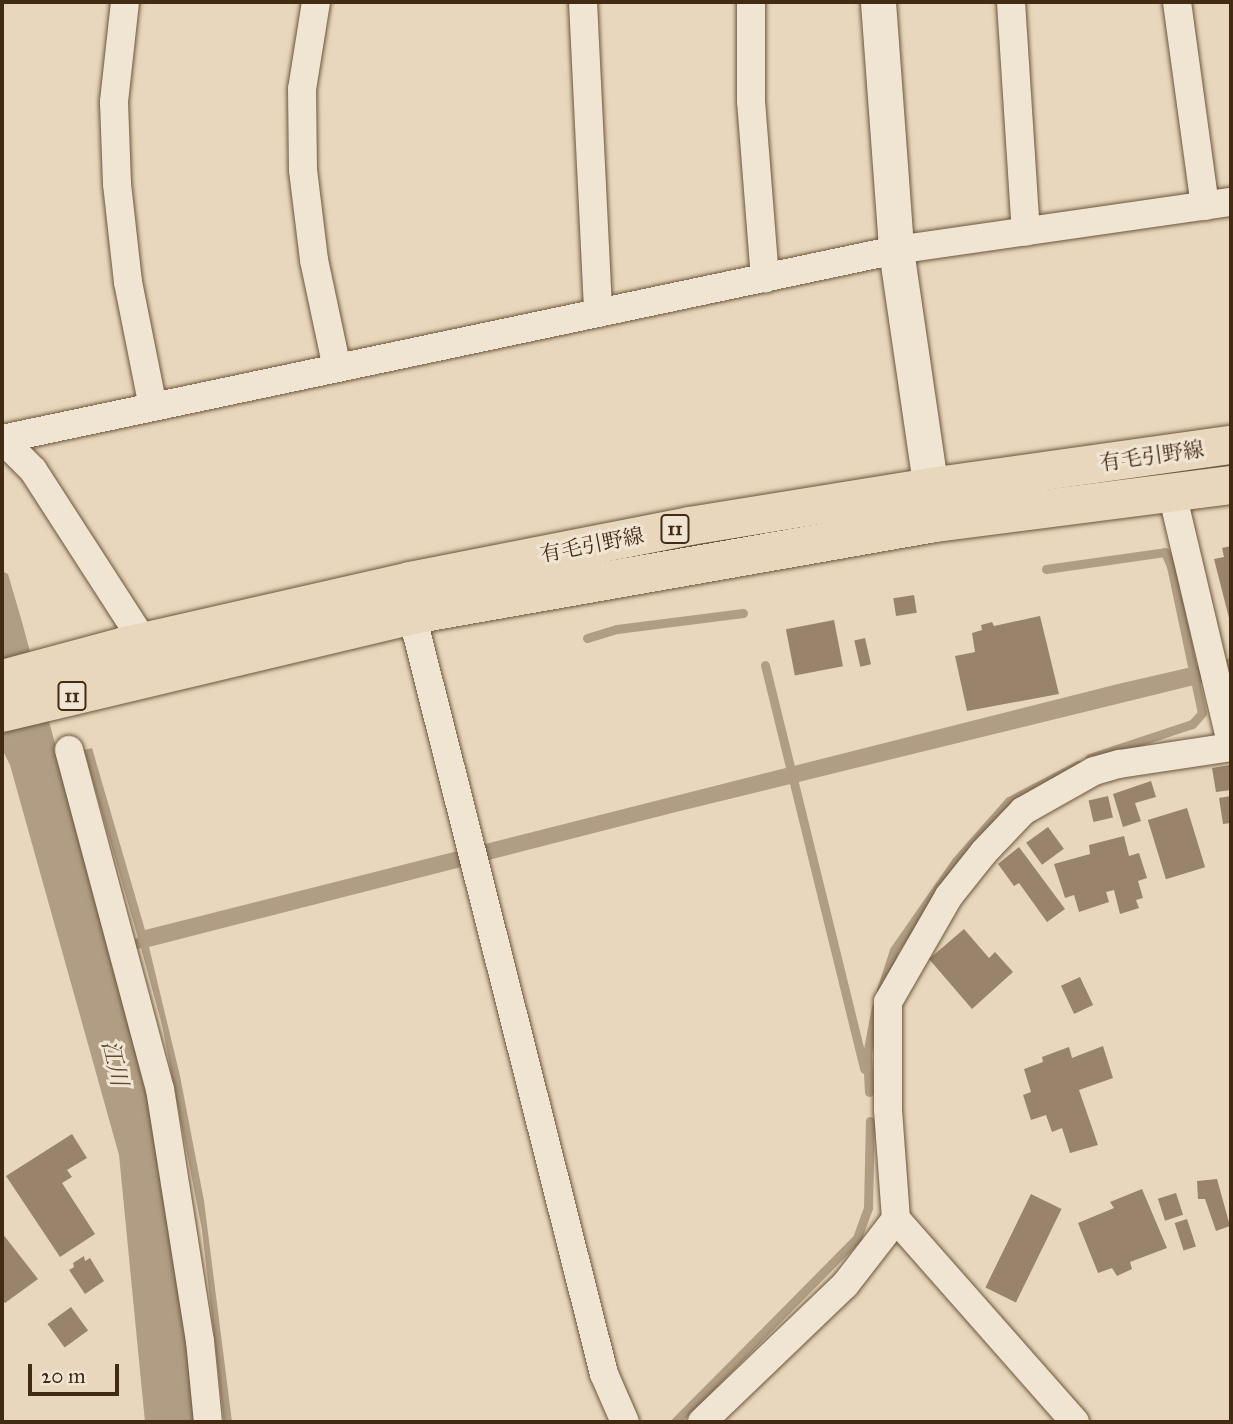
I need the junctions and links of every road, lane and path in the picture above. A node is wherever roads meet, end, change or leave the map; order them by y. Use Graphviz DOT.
graph roads {
  1 [pos="125,2"];
  2 [pos="316,2"];
  3 [pos="583,2"];
  4 [pos="751,2"];
  5 [pos="878,2"];
  6 [pos="1011,2"];
  7 [pos="1177,2"];
  8 [pos="1218,204"];
  9 [pos="1026,232"];
  10 [pos="896,250"];
  11 [pos="765,278"];
  12 [pos="598,313"];
  13 [pos="337,368"];
  14 [pos="153,407"];
  15 [pos="2,439"];
  16 [pos="1231,445"];
  17 [pos="1231,485"];
  18 [pos="1172,493"];
  19 [pos="933,505"];
  20 [pos="412,615"];
  21 [pos="144,660"];
  22 [pos="2,679"];
  23 [pos="2,713"];
  24 [pos="1231,745"];
  25 [pos="69,750"];
  26 [pos="896,1219"];
  27 [pos="208,1422"];
  28 [pos="625,1422"];
  29 [pos="702,1422"];
  30 [pos="1075,1422"];
  1 -- 14 [label="street"];
  2 -- 13 [label="street"];
  3 -- 12 [label="street"];
  4 -- 11 [label="street"];
  5 -- 10 [label="street"];
  6 -- 9 [label="street"];
  7 -- 8 [label="street"];
  8 -- 9 [label="street"];
  9 -- 10 [label="street"];
  10 -- 11 [label="street"];
  10 -- 19 [label="street"];
  11 -- 12 [label="street"];
  12 -- 13 [label="street"];
  13 -- 14 [label="street"];
  14 -- 15 [label="street"];
  15 -- 21 [label="street"];
  16 -- 19 [label="main road, 有毛引野線 / 11"];
  17 -- 18 [label="main road, 有毛引野線 / 11"];
  18 -- 19 [label="main road, 有毛引野線 / 11"];
  18 -- 24 [label="street"];
  19 -- 20 [label="main road, 有毛引野線 / 11"];
  19 -- 21 [label="main road, 有毛引野線 / 11"];
  20 -- 21 [label="main road, 有毛引野線 / 11"];
  20 -- 28 [label="street"];
  21 -- 22 [label="main road, 有毛引野線 / 11"];
  21 -- 23 [label="main road, 有毛引野線 / 11"];
  24 -- 26 [label="street"];
  25 -- 27 [label="street"];
  26 -- 29 [label="street"];
  26 -- 30 [label="street"];
}
